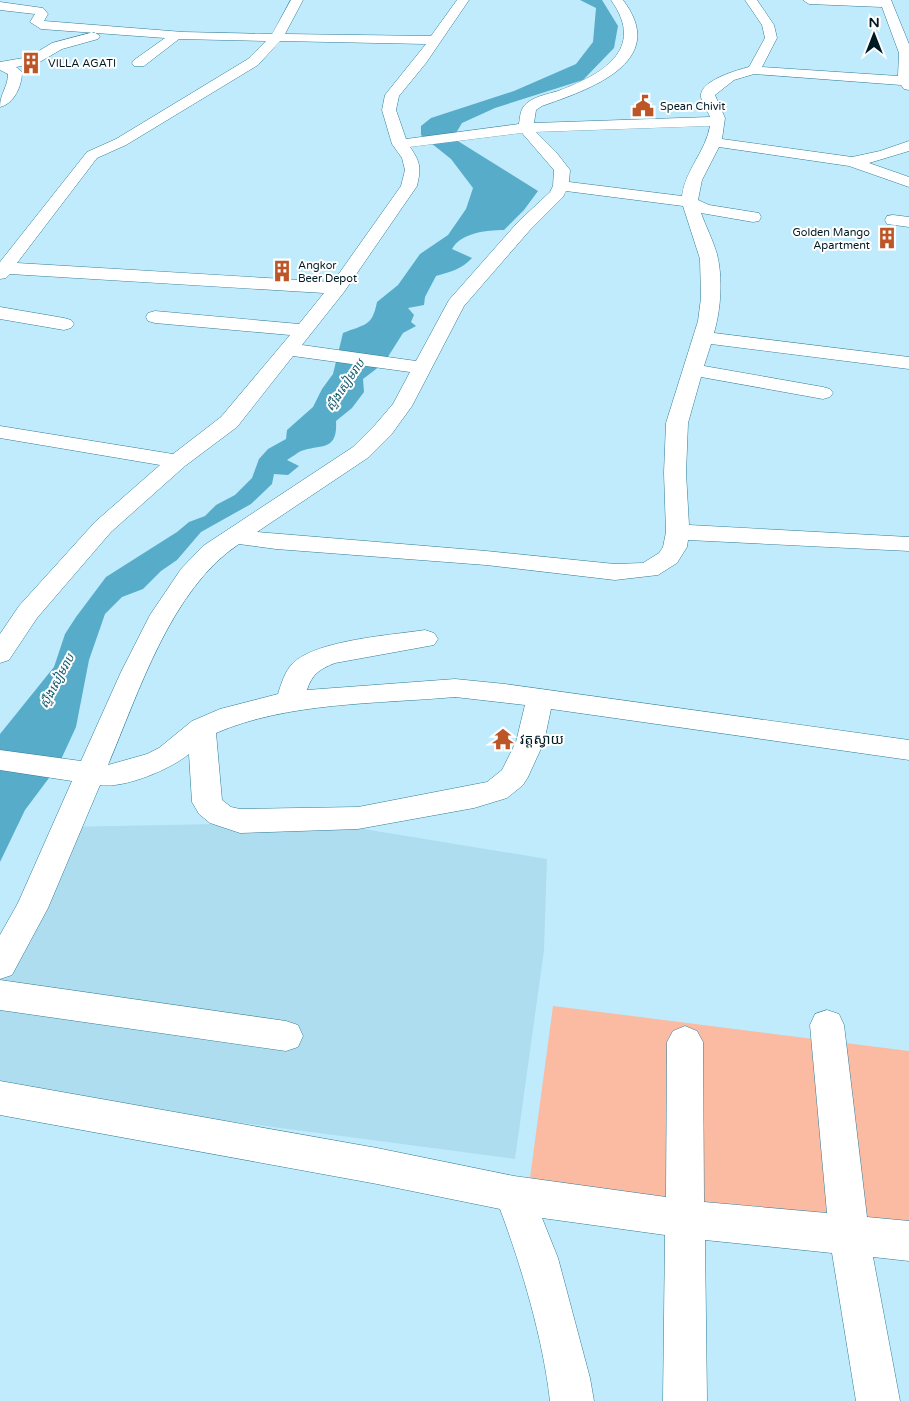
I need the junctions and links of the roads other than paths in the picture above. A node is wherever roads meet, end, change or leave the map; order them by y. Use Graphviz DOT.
graph roads {
  1 [pos="46,0"];
  2 [pos="296,0"];
  3 [pos="463,0"];
  4 [pos="617,0"];
  5 [pos="751,0"];
  6 [pos="809,0"];
  7 [pos="886,2"];
  8 [pos="0,6"];
  9 [pos="35,9"];
  10 [pos="117,30"];
  11 [pos="176,36"];
  12 [pos="276,38"];
  13 [pos="434,40"];
  14 [pos="138,63"];
  15 [pos="2,66"];
  16 [pos="754,70"];
  17 [pos="907,84"];
  18 [pos="0,103"];
  19 [pos="718,121"];
  20 [pos="526,128"];
  21 [pos="714,142"];
  22 [pos="410,143"];
  23 [pos="909,146"];
  24 [pos="852,162"];
  25 [pos="909,182"];
  26 [pos="561,186"];
  27 [pos="690,202"];
  28 [pos="753,217"];
  29 [pos="3,271"];
  30 [pos="338,288"];
  31 [pos="0,313"];
  32 [pos="154,318"];
  33 [pos="64,324"];
  34 [pos="304,330"];
  35 [pos="703,336"];
  36 [pos="288,349"];
  37 [pos="909,363"];
  38 [pos="414,367"];
  39 [pos="694,370"];
  40 [pos="823,394"];
  41 [pos="0,432"];
  42 [pos="177,461"];
  43 [pos="678,532"];
  44 [pos="233,536"];
  45 [pos="909,544"];
  46 [pos="425,639"];
  47 [pos="0,654"];
  48 [pos="540,699"];
  49 [pos="289,701"];
  50 [pos="202,728"];
  51 [pos="909,750"];
  52 [pos="0,760"];
  53 [pos="81,772"];
  54 [pos="0,965"];
  55 [pos="0,995"];
  56 [pos="827,1025"];
  57 [pos="286,1036"];
  58 [pos="685,1042"];
  59 [pos="0,1098"];
  60 [pos="514,1195"];
  61 [pos="685,1219"];
  62 [pos="848,1235"];
  63 [pos="909,1241"];
  64 [pos="572,1401"];
  65 [pos="686,1401"];
  66 [pos="878,1401"];
  1 -- 9 [label="street"];
  2 -- 12 [label="street"];
  3 -- 13 [label="street"];
  4 -- 20 [label="street"];
  5 -- 16 [label="street"];
  6 -- 7 [label="street"];
  7 -- 17 [label="street"];
  8 -- 9 [label="street"];
  9 -- 10 [label="street"];
  10 -- 11 [label="street"];
  10 -- 15 [label="street"];
  11 -- 12 [label="street"];
  11 -- 14 [label="street"];
  12 -- 13 [label="street"];
  12 -- 29 [label="street"];
  13 -- 22 [label="street"];
  15 -- 18 [label="street"];
  16 -- 17 [label="street"];
  16 -- 19 [label="street"];
  19 -- 20 [label="street"];
  19 -- 21 [label="street"];
  20 -- 22 [label="street"];
  20 -- 26 [label="street"];
  21 -- 24 [label="street"];
  21 -- 27 [label="street"];
  22 -- 30 [label="street"];
  23 -- 24 [label="street"];
  24 -- 25 [label="street"];
  26 -- 27 [label="street"];
  26 -- 38 [label="street"];
  27 -- 28 [label="street"];
  27 -- 35 [label="street"];
  29 -- 30 [label="street"];
  30 -- 34 [label="street"];
  31 -- 33 [label="street"];
  32 -- 34 [label="street"];
  34 -- 36 [label="street"];
  35 -- 37 [label="street"];
  35 -- 39 [label="street"];
  36 -- 38 [label="street"];
  36 -- 42 [label="street"];
  38 -- 44 [label="street"];
  39 -- 40 [label="street"];
  39 -- 43 [label="street"];
  41 -- 42 [label="street"];
  42 -- 47 [label="street"];
  43 -- 44 [label="street"];
  43 -- 45 [label="street"];
  44 -- 53 [label="street"];
  46 -- 49 [label="street"];
  48 -- 49 [label="street"];
  48 -- 50 [label="street"];
  48 -- 51 [label="street"];
  49 -- 50 [label="street"];
  50 -- 53 [label="street"];
  52 -- 53 [label="street"];
  53 -- 54 [label="street"];
  55 -- 57 [label="street"];
  56 -- 62 [label="street"];
  58 -- 61 [label="street"];
  59 -- 60 [label="street"];
  60 -- 61 [label="street"];
  60 -- 64 [label="street"];
  61 -- 62 [label="street"];
  61 -- 65 [label="street"];
  62 -- 63 [label="street"];
  62 -- 66 [label="street"];
}
